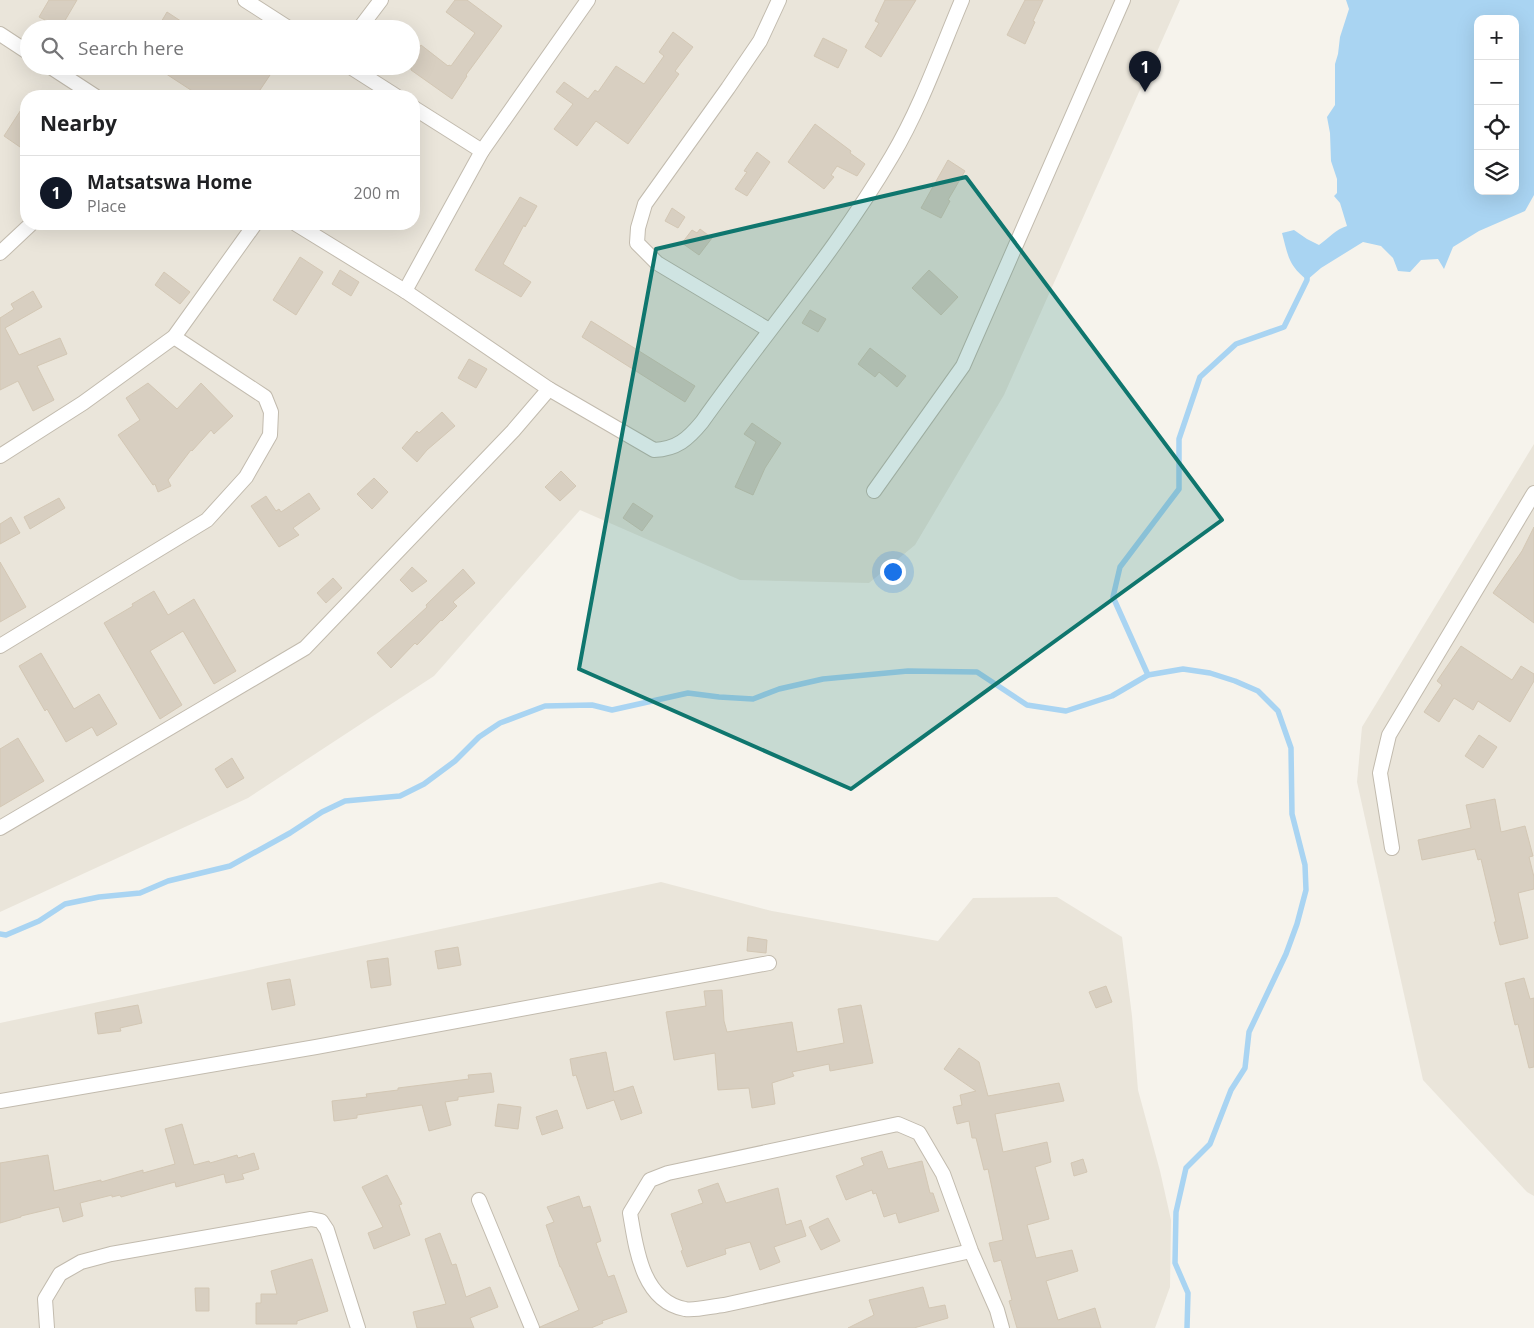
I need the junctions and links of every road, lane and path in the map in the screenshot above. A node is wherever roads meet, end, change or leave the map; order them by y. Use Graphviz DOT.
graph roads {
  1 [pos="245,0"];
  2 [pos="381,0"];
  3 [pos="588,0"];
  4 [pos="779,0"];
  5 [pos="962,0"];
  6 [pos="1123,0"];
  7 [pos="276,20"];
  8 [pos="365,20"];
  9 [pos="0,34"];
  10 [pos="20,47"];
  11 [pos="63,75"];
  12 [pos="363,75"];
  13 [pos="86,90"];
  14 [pos="387,90"];
  15 [pos="420,112"];
  16 [pos="482,151"];
  17 [pos="25,230"];
  18 [pos="251,230"];
  19 [pos="306,230"];
  20 [pos="0,253"];
  21 [pos="405,291"];
  22 [pos="769,330"];
  23 [pos="174,337"];
  24 [pos="549,389"];
  25 [pos="0,456"];
  26 [pos="874,491"];
  27 [pos="1534,493"];
  28 [pos="0,646"];
  29 [pos="0,828"];
  30 [pos="1392,848"];
  31 [pos="769,963"];
  32 [pos="0,1101"];
  33 [pos="479,1200"];
  34 [pos="971,1251"];
  35 [pos="47,1328"];
  36 [pos="358,1328"];
  37 [pos="532,1328"];
  38 [pos="1002,1328"];
  1 -- 7 [label="street"];
  2 -- 8 [label="street"];
  3 -- 16 [label="street"];
  4 -- 22 [label="street"];
  5 -- 22 [label="street"];
  6 -- 26 [label="street"];
  9 -- 10 [label="street"];
  11 -- 13 [label="street"];
  12 -- 14 [label="street"];
  15 -- 16 [label="street"];
  16 -- 21 [label="street"];
  17 -- 20 [label="street"];
  18 -- 23 [label="street"];
  19 -- 21 [label="street"];
  21 -- 24 [label="street"];
  22 -- 24 [label="street"];
  23 -- 25 [label="street"];
  23 -- 28 [label="street"];
  24 -- 29 [label="street"];
  27 -- 30 [label="street"];
  31 -- 32 [label="street"];
  33 -- 37 [label="street"];
  34 -- 34 [label="street"];
  34 -- 38 [label="street"];
  35 -- 36 [label="street"];
}
